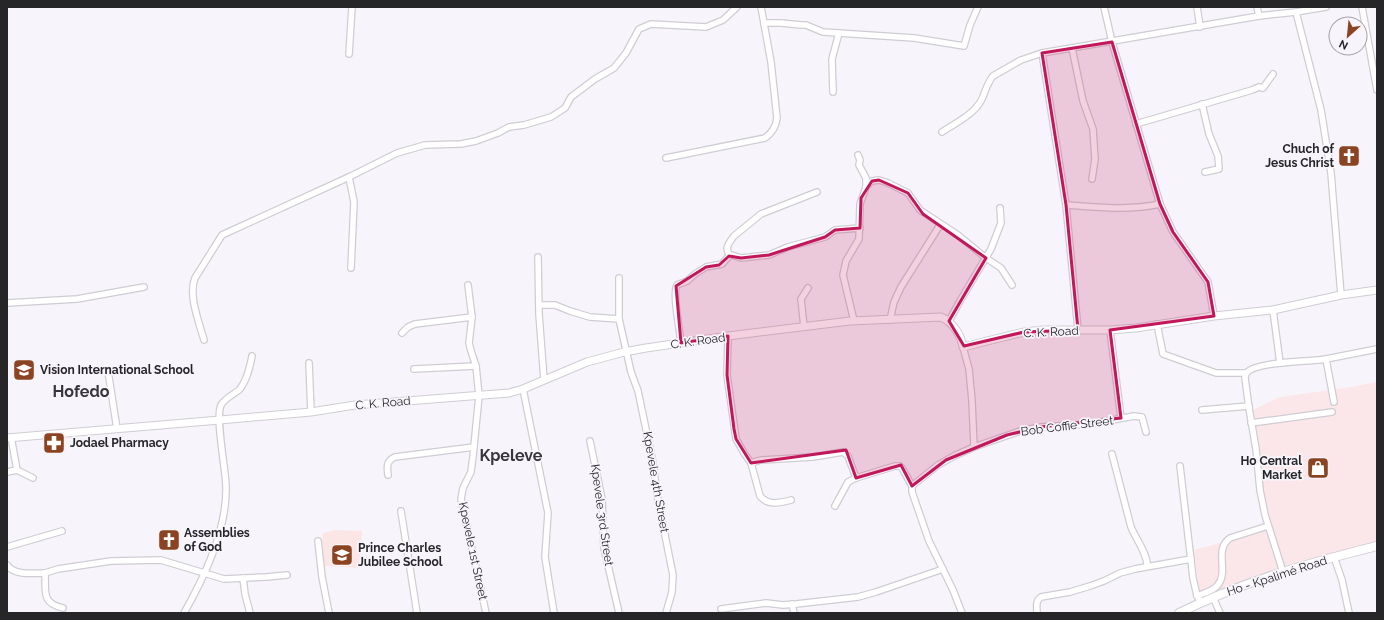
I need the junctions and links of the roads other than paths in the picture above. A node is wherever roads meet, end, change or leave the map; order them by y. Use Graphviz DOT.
graph roads {
  1 [pos="352,7"];
  2 [pos="737,7"];
  3 [pos="761,7"];
  4 [pos="978,7"];
  5 [pos="1104,7"];
  6 [pos="1197,7"];
  7 [pos="1258,7"];
  8 [pos="1326,7"];
  9 [pos="1362,7"];
  10 [pos="1296,12"];
  11 [pos="1259,16"];
  12 [pos="764,23"];
  13 [pos="1200,27"];
  14 [pos="839,33"];
  15 [pos="1112,42"];
  16 [pos="1072,48"];
  17 [pos="1042,53"];
  18 [pos="349,54"];
  19 [pos="1273,74"];
  20 [pos="1377,90"];
  21 [pos="833,92"];
  22 [pos="1202,104"];
  23 [pos="1136,124"];
  24 [pos="942,132"];
  25 [pos="858,155"];
  26 [pos="666,158"];
  27 [pos="1205,172"];
  28 [pos="349,177"];
  29 [pos="1092,178"];
  30 [pos="866,187"];
  31 [pos="817,192"];
  32 [pos="1160,204"];
  33 [pos="1066,205"];
  34 [pos="1000,208"];
  35 [pos="940,225"];
  36 [pos="860,228"];
  37 [pos="729,256"];
  38 [pos="538,257"];
  39 [pos="986,258"];
  40 [pos="351,268"];
  41 [pos="619,278"];
  42 [pos="468,285"];
  43 [pos="1012,285"];
  44 [pos="144,287"];
  45 [pos="808,288"];
  46 [pos="1377,290"];
  47 [pos="1341,295"];
  48 [pos="7,303"];
  49 [pos="539,305"];
  50 [pos="1273,310"];
  51 [pos="1214,316"];
  52 [pos="472,317"];
  53 [pos="620,319"];
  54 [pos="890,320"];
  55 [pos="854,321"];
  56 [pos="949,321"];
  57 [pos="1157,324"];
  58 [pos="804,327"];
  59 [pos="1078,330"];
  60 [pos="1110,330"];
  61 [pos="402,333"];
  62 [pos="728,336"];
  63 [pos="204,340"];
  64 [pos="681,343"];
  65 [pos="963,347"];
  66 [pos="1377,349"];
  67 [pos="627,352"];
  68 [pos="252,356"];
  69 [pos="1326,359"];
  70 [pos="308,363"];
  71 [pos="1280,363"];
  72 [pos="476,366"];
  73 [pos="414,369"];
  74 [pos="108,371"];
  75 [pos="1246,373"];
  76 [pos="544,380"];
  77 [pos="524,389"];
  78 [pos="479,396"];
  79 [pos="1334,402"];
  80 [pos="1249,406"];
  81 [pos="1202,410"];
  82 [pos="311,412"];
  83 [pos="1332,412"];
  84 [pos="1121,418"];
  85 [pos="220,420"];
  86 [pos="1252,423"];
  87 [pos="117,429"];
  88 [pos="1146,432"];
  89 [pos="9,437"];
  90 [pos="590,440"];
  91 [pos="474,447"];
  92 [pos="974,447"];
  93 [pos="1112,454"];
  94 [pos="751,463"];
  95 [pos="1180,466"];
  96 [pos="16,470"];
  97 [pos="7,472"];
  98 [pos="388,476"];
  99 [pos="33,478"];
  100 [pos="856,478"];
  101 [pos="912,486"];
  102 [pos="791,500"];
  103 [pos="835,506"];
  104 [pos="401,511"];
  105 [pos="1268,526"];
  106 [pos="62,531"];
  107 [pos="318,541"];
  108 [pos="1377,546"];
  109 [pos="7,547"];
  110 [pos="1334,557"];
  111 [pos="1191,559"];
  112 [pos="7,565"];
  113 [pos="1147,566"];
  114 [pos="943,568"];
  115 [pos="1283,572"];
  116 [pos="45,573"];
  117 [pos="205,573"];
  118 [pos="287,575"];
  119 [pos="243,578"];
  120 [pos="1213,597"];
  121 [pos="1199,599"];
  122 [pos="792,604"];
  123 [pos="63,608"];
  124 [pos="721,609"];
  125 [pos="184,613"];
  126 [pos="250,613"];
  127 [pos="329,613"];
  128 [pos="417,613"];
  129 [pos="486,613"];
  130 [pos="554,613"];
  131 [pos="619,613"];
  132 [pos="666,613"];
  133 [pos="794,613"];
  134 [pos="962,613"];
  135 [pos="1037,613"];
  136 [pos="1179,613"];
  137 [pos="1220,613"];
  138 [pos="1349,613"];
  1 -- 18 [label="street"];
  2 -- 28 [label="street"];
  3 -- 12 [label="street"];
  4 -- 14 [label="street"];
  5 -- 15 [label="street"];
  6 -- 13 [label="street"];
  7 -- 11 [label="street"];
  8 -- 10 [label="street"];
  9 -- 20 [label="street"];
  10 -- 11 [label="street"];
  10 -- 47 [label="street"];
  11 -- 13 [label="street"];
  12 -- 14 [label="street"];
  12 -- 26 [label="street"];
  13 -- 15 [label="street"];
  14 -- 21 [label="street"];
  15 -- 16 [label="street"];
  15 -- 23 [label="street"];
  16 -- 17 [label="street"];
  16 -- 29 [label="street"];
  17 -- 24 [label="street"];
  17 -- 33 [label="street"];
  19 -- 22 [label="street"];
  22 -- 23 [label="street"];
  22 -- 27 [label="street"];
  23 -- 32 [label="street"];
  25 -- 30 [label="street"];
  28 -- 40 [label="street"];
  28 -- 63 [label="street"];
  30 -- 35 [label="street"];
  30 -- 36 [label="street"];
  31 -- 37 [label="street"];
  32 -- 33 [label="street"];
  32 -- 51 [label="street"];
  33 -- 59 [label="street"];
  34 -- 39 [label="street"];
  35 -- 39 [label="street"];
  35 -- 54 [label="street"];
  36 -- 37 [label="street"];
  36 -- 55 [label="street"];
  37 -- 64 [label="street"];
  38 -- 49 [label="street"];
  39 -- 43 [label="street"];
  39 -- 56 [label="street"];
  41 -- 53 [label="street, Kpevele 4th Street"];
  42 -- 52 [label="street, Kpevele 1st Street"];
  44 -- 48 [label="street"];
  45 -- 58 [label="street"];
  46 -- 47 [label="street, C. K. Road"];
  47 -- 50 [label="street, C. K. Road"];
  49 -- 53 [label="street"];
  49 -- 76 [label="street"];
  50 -- 51 [label="street, C. K. Road"];
  50 -- 71 [label="street"];
  51 -- 57 [label="street, C. K. Road"];
  52 -- 61 [label="street"];
  52 -- 72 [label="street, Kpevele 1st Street"];
  53 -- 67 [label="street, Kpevele 4th Street"];
  54 -- 55 [label="street, C. K. Road"];
  54 -- 56 [label="street, C. K. Road"];
  55 -- 58 [label="street, C. K. Road"];
  56 -- 65 [label="street"];
  57 -- 60 [label="street, C. K. Road"];
  57 -- 75 [label="street"];
  58 -- 62 [label="street, C. K. Road"];
  59 -- 60 [label="street, C. K. Road"];
  59 -- 65 [label="street, C. K. Road"];
  60 -- 84 [label="street, Bob Coffie Street"];
  62 -- 64 [label="street, C. K. Road"];
  62 -- 94 [label="street"];
  64 -- 67 [label="street, C. K. Road"];
  65 -- 92 [label="street"];
  66 -- 69 [label="street"];
  67 -- 76 [label="street, C. K. Road"];
  67 -- 132 [label="street, Kpevele 4th Street"];
  68 -- 85 [label="street"];
  69 -- 71 [label="street"];
  69 -- 79 [label="street"];
  70 -- 82 [label="street"];
  71 -- 75 [label="street"];
  72 -- 73 [label="street"];
  72 -- 78 [label="street, Kpevele 1st Street"];
  74 -- 87 [label="street"];
  75 -- 80 [label="street"];
  76 -- 77 [label="street, C. K. Road"];
  77 -- 78 [label="street, C. K. Road"];
  77 -- 130 [label="street"];
  78 -- 82 [label="street, C. K. Road"];
  78 -- 91 [label="street, Kpevele 1st Street"];
  80 -- 81 [label="street"];
  80 -- 86 [label="street"];
  82 -- 85 [label="street, C. K. Road"];
  83 -- 86 [label="street"];
  84 -- 88 [label="street"];
  84 -- 92 [label="street, Bob Coffie Street"];
  85 -- 87 [label="street, C. K. Road"];
  85 -- 117 [label="street"];
  86 -- 105 [label="street"];
  87 -- 89 [label="street, C. K. Road"];
  89 -- 96 [label="street"];
  90 -- 131 [label="street, Kpevele 3rd Street"];
  91 -- 98 [label="street"];
  91 -- 129 [label="street, Kpevele 1st Street"];
  92 -- 101 [label="street, Bob Coffie Street"];
  93 -- 113 [label="street"];
  94 -- 100 [label="street"];
  94 -- 102 [label="street"];
  95 -- 111 [label="street"];
  96 -- 97 [label="street"];
  96 -- 99 [label="street"];
  100 -- 101 [label="street"];
  100 -- 103 [label="street"];
  101 -- 114 [label="street"];
  104 -- 128 [label="street"];
  105 -- 115 [label="street"];
  105 -- 121 [label="street"];
  106 -- 109 [label="street"];
  107 -- 127 [label="street"];
  108 -- 110 [label="main road, Ho - Kpalimé Road"];
  110 -- 115 [label="main road, Ho - Kpalimé Road"];
  110 -- 138 [label="street"];
  111 -- 113 [label="street"];
  111 -- 121 [label="street"];
  112 -- 116 [label="street"];
  113 -- 135 [label="street"];
  114 -- 122 [label="street"];
  114 -- 134 [label="street"];
  115 -- 120 [label="main road, Ho - Kpalimé Road"];
  116 -- 117 [label="street"];
  116 -- 123 [label="street"];
  117 -- 119 [label="street"];
  117 -- 125 [label="street"];
  118 -- 119 [label="street"];
  119 -- 126 [label="street"];
  120 -- 121 [label="main road, Ho - Kpalimé Road"];
  120 -- 137 [label="street"];
  121 -- 136 [label="main road, Ho - Kpalimé Road"];
  122 -- 124 [label="street"];
  122 -- 133 [label="street"];
}
